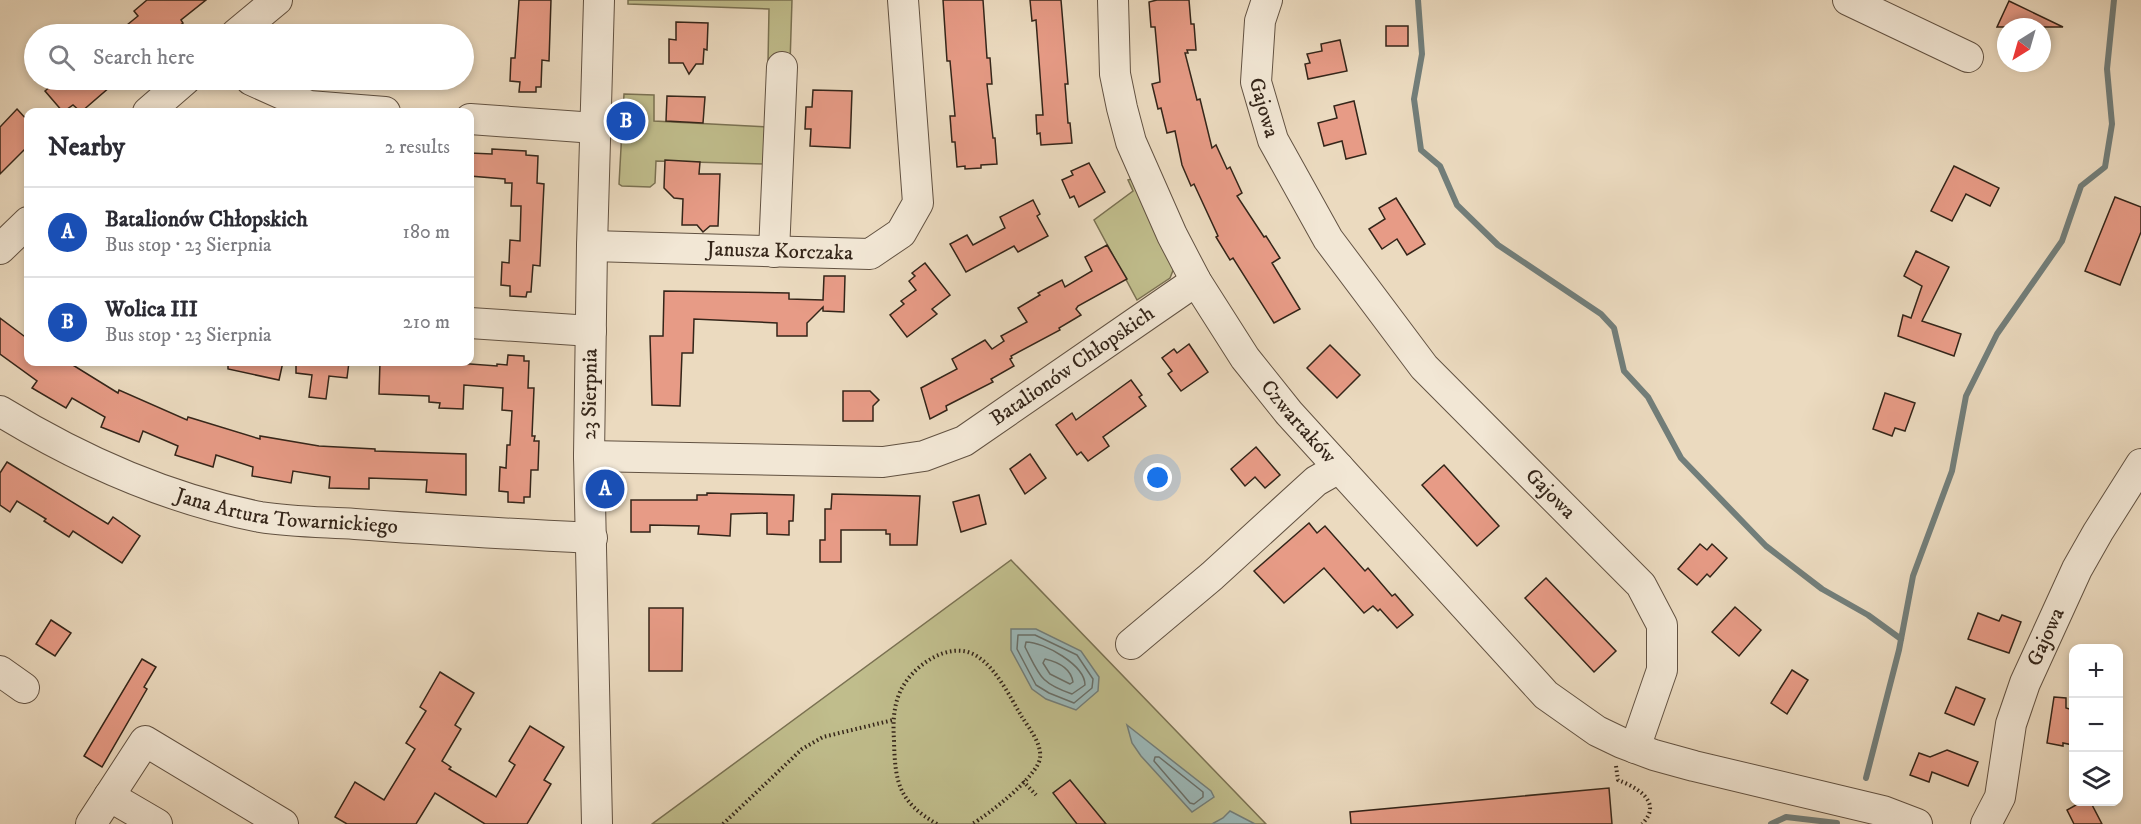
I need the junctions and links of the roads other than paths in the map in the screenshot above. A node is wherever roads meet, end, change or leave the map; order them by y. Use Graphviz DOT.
graph roads {
  1 [pos="277,0"];
  2 [pos="600,0"];
  3 [pos="903,0"];
  4 [pos="1113,0"];
  5 [pos="1267,0"];
  6 [pos="1848,0"];
  7 [pos="248,24"];
  8 [pos="1968,57"];
  9 [pos="782,67"];
  10 [pos="173,90"];
  11 [pos="273,90"];
  12 [pos="152,108"];
  13 [pos="334,108"];
  14 [pos="474,119"];
  15 [pos="595,128"];
  16 [pos="24,226"];
  17 [pos="592,246"];
  18 [pos="0,249"];
  19 [pos="774,252"];
  20 [pos="1196,281"];
  21 [pos="474,323"];
  22 [pos="591,331"];
  23 [pos="0,411"];
  24 [pos="589,456"];
  25 [pos="2141,464"];
  26 [pos="1339,468"];
  27 [pos="592,538"];
  28 [pos="1131,644"];
  29 [pos="0,671"];
  30 [pos="24,688"];
  31 [pos="1624,754"];
  32 [pos="109,796"];
  33 [pos="91,824"];
  34 [pos="157,824"];
  35 [pos="283,824"];
  36 [pos="597,824"];
  37 [pos="1917,824"];
  38 [pos="1986,824"];
  1 -- 7 [label="street"];
  2 -- 15 [label="street, 23 Sierpnia"];
  3 -- 19 [label="street, Janusza Korczaka"];
  4 -- 20 [label="street, Czwartaków"];
  5 -- 31 [label="street, Gajowa"];
  6 -- 8 [label="street"];
  9 -- 19 [label="street"];
  10 -- 12 [label="street"];
  11 -- 13 [label="street"];
  14 -- 15 [label="street"];
  15 -- 17 [label="street, 23 Sierpnia"];
  16 -- 18 [label="street"];
  17 -- 19 [label="street, Janusza Korczaka"];
  17 -- 22 [label="street, 23 Sierpnia"];
  20 -- 24 [label="street, Batalionów Chłopskich"];
  20 -- 26 [label="street, Czwartaków"];
  21 -- 22 [label="street"];
  22 -- 24 [label="street, 23 Sierpnia"];
  23 -- 27 [label="street, Jana Artura Towarnickiego"];
  24 -- 27 [label="street, 23 Sierpnia"];
  25 -- 38 [label="street, Gajowa"];
  26 -- 28 [label="street"];
  26 -- 31 [label="street, Czwartaków"];
  27 -- 36 [label="street, 23 Sierpnia"];
  29 -- 30 [label="street"];
  31 -- 37 [label="street"];
  32 -- 33 [label="street"];
  32 -- 34 [label="street"];
  32 -- 35 [label="street"];
}
